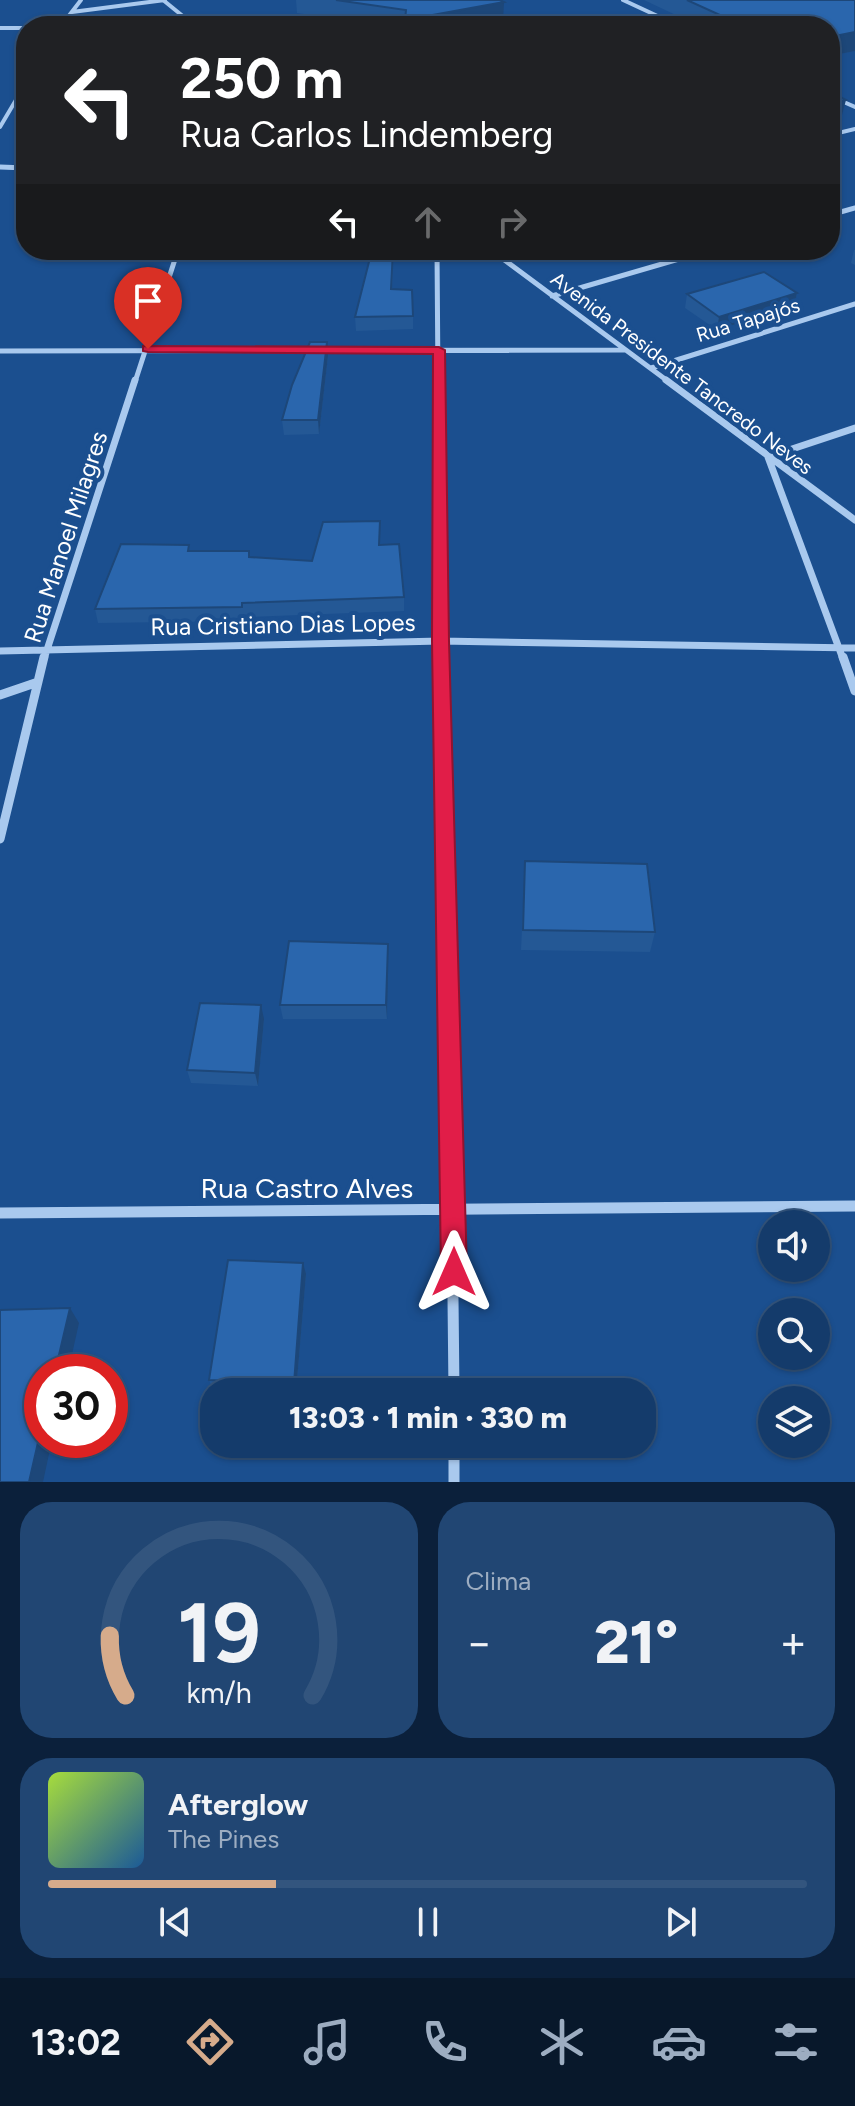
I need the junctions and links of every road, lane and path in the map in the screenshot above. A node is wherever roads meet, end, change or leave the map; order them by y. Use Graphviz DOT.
graph roads {
  1 [pos="81,0"];
  2 [pos="164,0"];
  3 [pos="623,0"];
  4 [pos="72,12"];
  5 [pos="69,16"];
  6 [pos="183,16"];
  7 [pos="657,16"];
  8 [pos="16,100"];
  9 [pos="0,127"];
  10 [pos="175,260"];
  11 [pos="437,260"];
  12 [pos="504,260"];
  13 [pos="676,260"];
  14 [pos="552,296"];
  15 [pos="855,304"];
  16 [pos="148,349"];
  17 [pos="439,350"];
  18 [pos="625,350"];
  19 [pos="0,351"];
  20 [pos="651,368"];
  21 [pos="855,428"];
  22 [pos="768,457"];
  23 [pos="855,520"];
  24 [pos="441,641"];
  25 [pos="841,647"];
  26 [pos="855,648"];
  27 [pos="0,651"];
  28 [pos="46,651"];
  29 [pos="38,682"];
  30 [pos="855,691"];
  31 [pos="0,695"];
  32 [pos="0,839"];
  33 [pos="855,1206"];
  34 [pos="454,1212"];
  35 [pos="0,1213"];
  36 [pos="454,1378"];
  37 [pos="454,1458"];
  38 [pos="454,1482"];
  1 -- 4 [label="street"];
  2 -- 4 [label="street"];
  2 -- 6 [label="street"];
  3 -- 7 [label="street"];
  4 -- 5 [label="street"];
  8 -- 9 [label="street"];
  10 -- 16 [label="street, Rua Manoel Milagres"];
  11 -- 17 [label="street"];
  12 -- 14 [label="street, Avenida Presidente Tancredo Neves"];
  13 -- 14 [label="street"];
  14 -- 18 [label="street, Avenida Presidente Tancredo Neves"];
  15 -- 20 [label="street, Rua Tapajós"];
  16 -- 17 [label="street"];
  16 -- 19 [label="street"];
  16 -- 28 [label="street, Rua Manoel Milagres"];
  17 -- 18 [label="street"];
  17 -- 24 [label="street"];
  18 -- 20 [label="street, Avenida Presidente Tancredo Neves"];
  20 -- 22 [label="street, Avenida Presidente Tancredo Neves"];
  21 -- 22 [label="street"];
  22 -- 23 [label="street, Avenida Presidente Tancredo Neves"];
  22 -- 25 [label="street"];
  24 -- 25 [label="street, Rua Cristiano Dias Lopes"];
  24 -- 28 [label="street, Rua Cristiano Dias Lopes"];
  24 -- 34 [label="street"];
  25 -- 26 [label="street, Rua Cristiano Dias Lopes"];
  25 -- 30 [label="street"];
  27 -- 28 [label="street, Rua Cristiano Dias Lopes"];
  28 -- 29 [label="street, Rua Manoel Milagres"];
  29 -- 31 [label="street"];
  29 -- 32 [label="street, Rua Manoel Milagres"];
  33 -- 34 [label="street, Rua Castro Alves"];
  34 -- 35 [label="street, Rua Castro Alves"];
  34 -- 36 [label="street"];
  37 -- 38 [label="street"];
}
